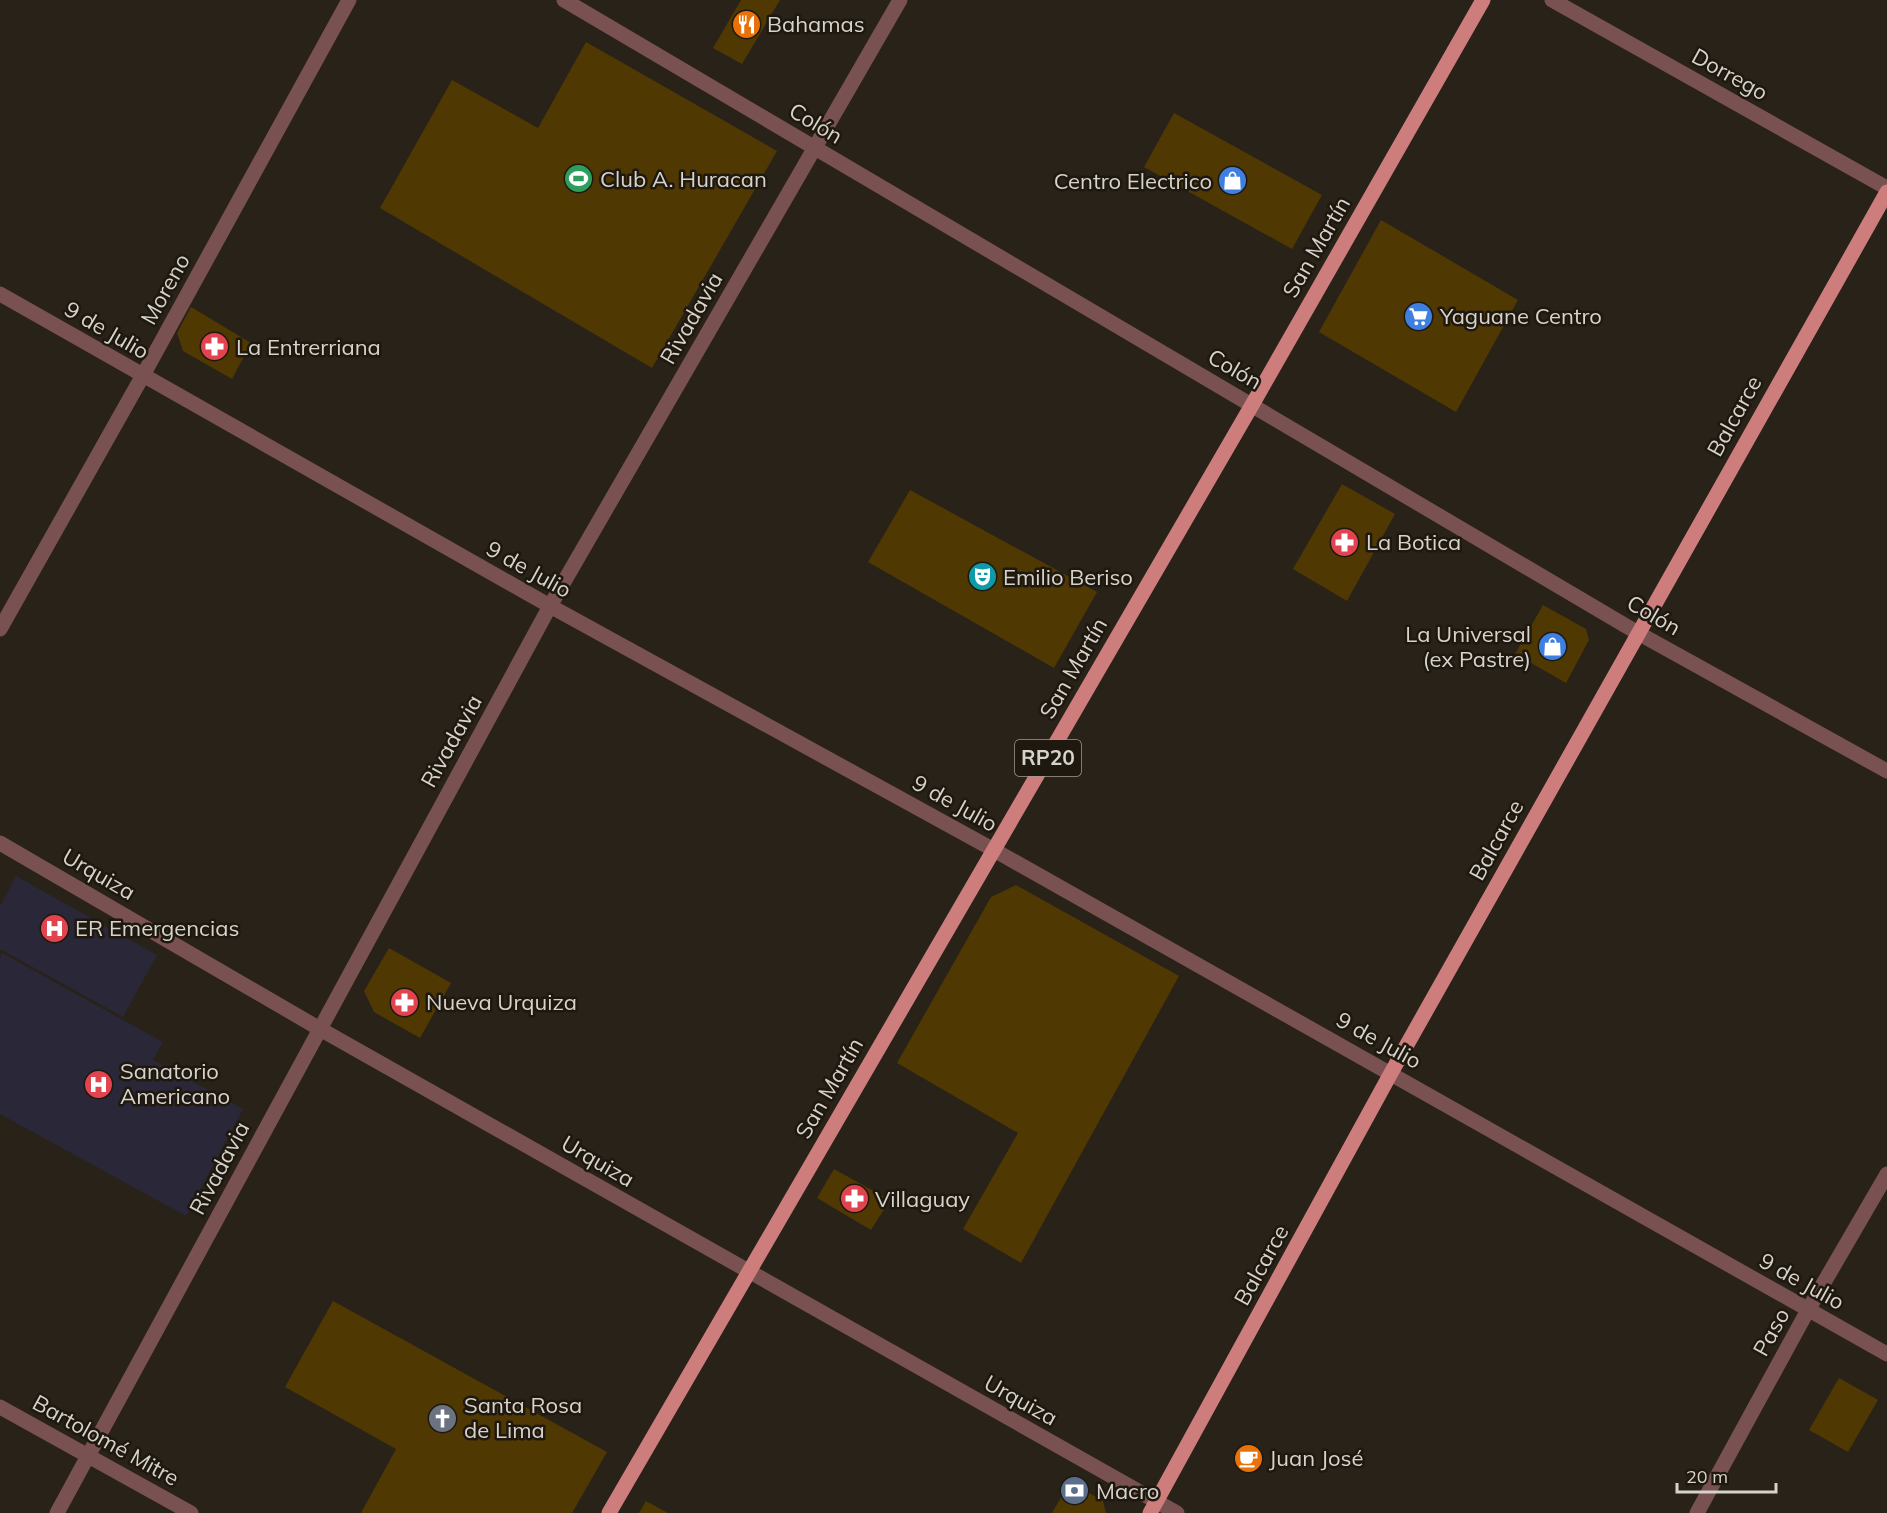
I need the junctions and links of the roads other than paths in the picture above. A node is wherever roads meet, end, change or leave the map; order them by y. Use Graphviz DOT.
graph roads {
  1 [pos="349,0"];
  2 [pos="564,0"];
  3 [pos="900,0"];
  4 [pos="1483,0"];
  5 [pos="1552,0"];
  6 [pos="816,149"];
  7 [pos="1887,190"];
  8 [pos="0,294"];
  9 [pos="142,377"];
  10 [pos="1252,405"];
  11 [pos="550,606"];
  12 [pos="0,629"];
  13 [pos="1638,633"];
  14 [pos="1887,771"];
  15 [pos="0,843"];
  16 [pos="994,850"];
  17 [pos="320,1029"];
  18 [pos="1391,1073"];
  19 [pos="1887,1174"];
  20 [pos="748,1271"];
  21 [pos="1808,1310"];
  22 [pos="1887,1354"];
  23 [pos="0,1407"];
  24 [pos="88,1456"];
  25 [pos="1154,1507"];
  26 [pos="57,1513"];
  27 [pos="191,1513"];
  28 [pos="609,1513"];
  29 [pos="1177,1513"];
  30 [pos="1698,1513"];
  1 -- 9 [label="street, Moreno"];
  2 -- 6 [label="street, Colón"];
  3 -- 6 [label="street, Rivadavia"];
  4 -- 10 [label="main road, San Martín / RP20"];
  5 -- 7 [label="street, Dorrego"];
  6 -- 10 [label="street, Colón"];
  6 -- 11 [label="street, Rivadavia"];
  7 -- 13 [label="main road, Balcarce"];
  8 -- 9 [label="street, 9 de Julio"];
  9 -- 11 [label="street, 9 de Julio"];
  9 -- 12 [label="street, Moreno"];
  10 -- 13 [label="street, Colón"];
  10 -- 16 [label="main road, San Martín / RP20"];
  11 -- 16 [label="street, 9 de Julio"];
  11 -- 17 [label="street, Rivadavia"];
  13 -- 14 [label="street, Colón"];
  13 -- 18 [label="main road, Balcarce"];
  15 -- 17 [label="street, Urquiza"];
  16 -- 18 [label="street, 9 de Julio"];
  16 -- 20 [label="main road, San Martín / RP20"];
  17 -- 20 [label="street, Urquiza"];
  17 -- 24 [label="street, Rivadavia"];
  18 -- 21 [label="street, 9 de Julio"];
  18 -- 25 [label="main road, Balcarce"];
  19 -- 21 [label="street, Paso"];
  20 -- 25 [label="street, Urquiza"];
  20 -- 28 [label="main road, San Martín / RP20"];
  21 -- 22 [label="street, 9 de Julio"];
  21 -- 30 [label="street, Paso"];
  23 -- 24 [label="street, Bartolomé Mitre"];
  24 -- 26 [label="street, Rivadavia"];
  24 -- 27 [label="street, Bartolomé Mitre"];
  25 -- 29 [label="street, Urquiza"];
}
